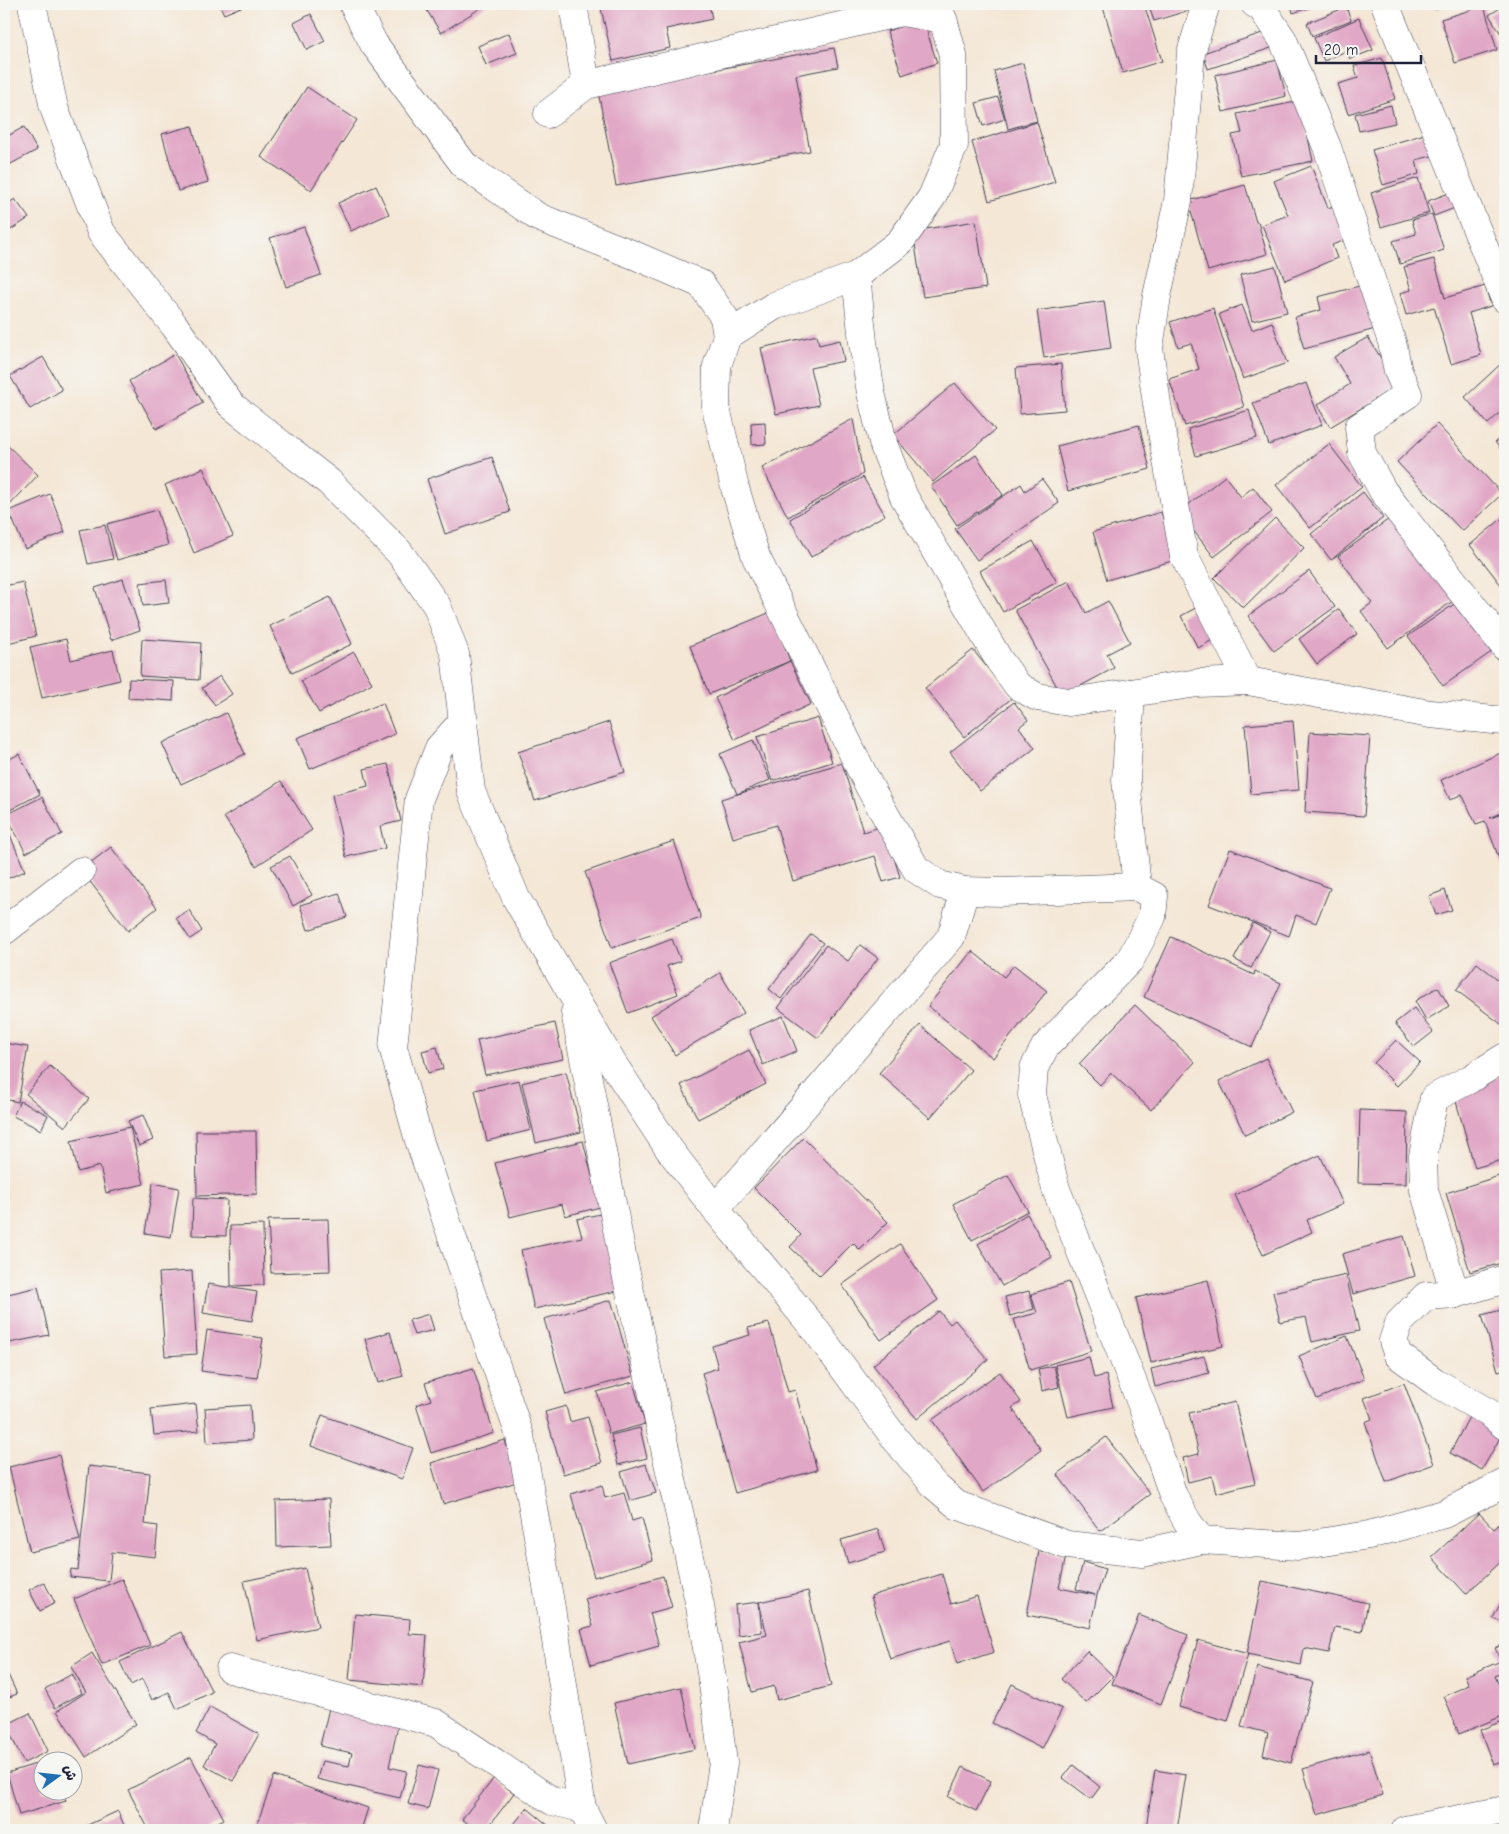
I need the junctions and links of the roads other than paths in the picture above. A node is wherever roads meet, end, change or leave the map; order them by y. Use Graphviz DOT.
graph roads {
  1 [pos="32,4"];
  2 [pos="353,4"];
  3 [pos="573,4"];
  4 [pos="1206,4"];
  5 [pos="1256,4"];
  6 [pos="1384,4"];
  7 [pos="586,85"];
  8 [pos="548,114"];
  9 [pos="856,276"];
  10 [pos="1505,299"];
  11 [pos="727,336"];
  12 [pos="1505,647"];
  13 [pos="1248,681"];
  14 [pos="1131,693"];
  15 [pos="464,720"];
  16 [pos="1505,721"];
  17 [pos="81,872"];
  18 [pos="1137,887"];
  19 [pos="966,891"];
  20 [pos="4,931"];
  21 [pos="571,989"];
  22 [pos="1505,1057"];
  23 [pos="715,1209"];
  24 [pos="1505,1279"];
  25 [pos="1456,1294"];
  26 [pos="1505,1426"];
  27 [pos="1505,1483"];
  28 [pos="1200,1540"];
  29 [pos="230,1669"];
  30 [pos="1505,1810"];
  31 [pos="587,1819"];
  32 [pos="713,1830"];
  33 [pos="1405,1830"];
  1 -- 15 [label="street"];
  2 -- 11 [label="street"];
  3 -- 7 [label="street"];
  4 -- 13 [label="street"];
  5 -- 12 [label="street"];
  6 -- 10 [label="street"];
  7 -- 8 [label="street"];
  7 -- 9 [label="street"];
  9 -- 11 [label="street"];
  9 -- 14 [label="street"];
  11 -- 19 [label="street"];
  13 -- 14 [label="street"];
  13 -- 16 [label="street"];
  14 -- 18 [label="street"];
  15 -- 21 [label="street"];
  15 -- 31 [label="street"];
  17 -- 20 [label="street"];
  18 -- 19 [label="street"];
  18 -- 28 [label="street"];
  19 -- 23 [label="street"];
  21 -- 23 [label="street"];
  21 -- 32 [label="street"];
  22 -- 25 [label="street"];
  23 -- 28 [label="street"];
  24 -- 25 [label="street"];
  25 -- 26 [label="street"];
  27 -- 28 [label="street"];
  29 -- 31 [label="street"];
  30 -- 33 [label="street"];
}
